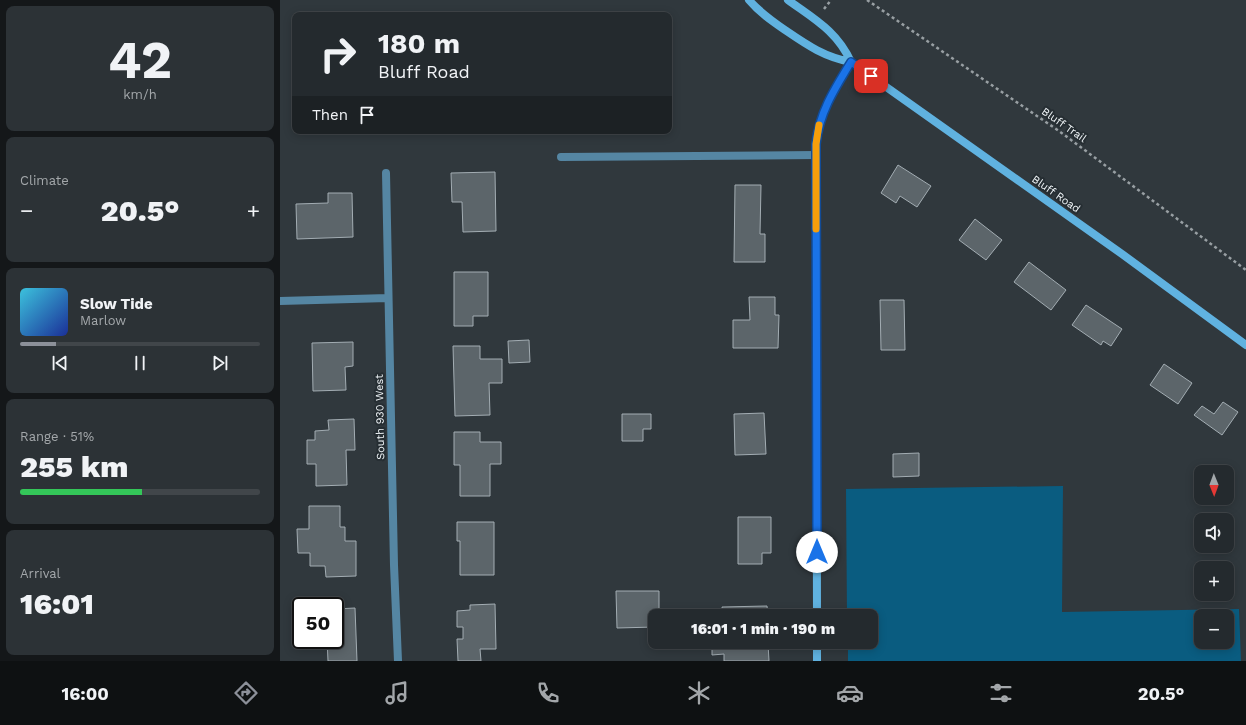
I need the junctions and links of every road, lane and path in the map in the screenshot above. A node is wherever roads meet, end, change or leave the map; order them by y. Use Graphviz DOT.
graph roads {
  1 [pos="749,0"];
  2 [pos="788,0"];
  3 [pos="867,0"];
  4 [pos="851,62"];
  5 [pos="816,155"];
  6 [pos="561,157"];
  7 [pos="386,173"];
  8 [pos="1246,270"];
  9 [pos="388,298"];
  10 [pos="280,301"];
  11 [pos="1246,345"];
  12 [pos="817,609"];
  13 [pos="817,649"];
  14 [pos="398,661"];
  15 [pos="817,661"];
  1 -- 4 [label="main road, Bluff Road"];
  2 -- 4 [label="main road, Bluff Road"];
  3 -- 8 [label="path, Bluff Trail"];
  4 -- 5 [label="main road"];
  4 -- 11 [label="main road, Bluff Road"];
  5 -- 6 [label="street"];
  5 -- 12 [label="main road"];
  7 -- 9 [label="street, South 930 West"];
  9 -- 10 [label="street"];
  9 -- 14 [label="street, South 930 West"];
  13 -- 15 [label="main road"];
}
